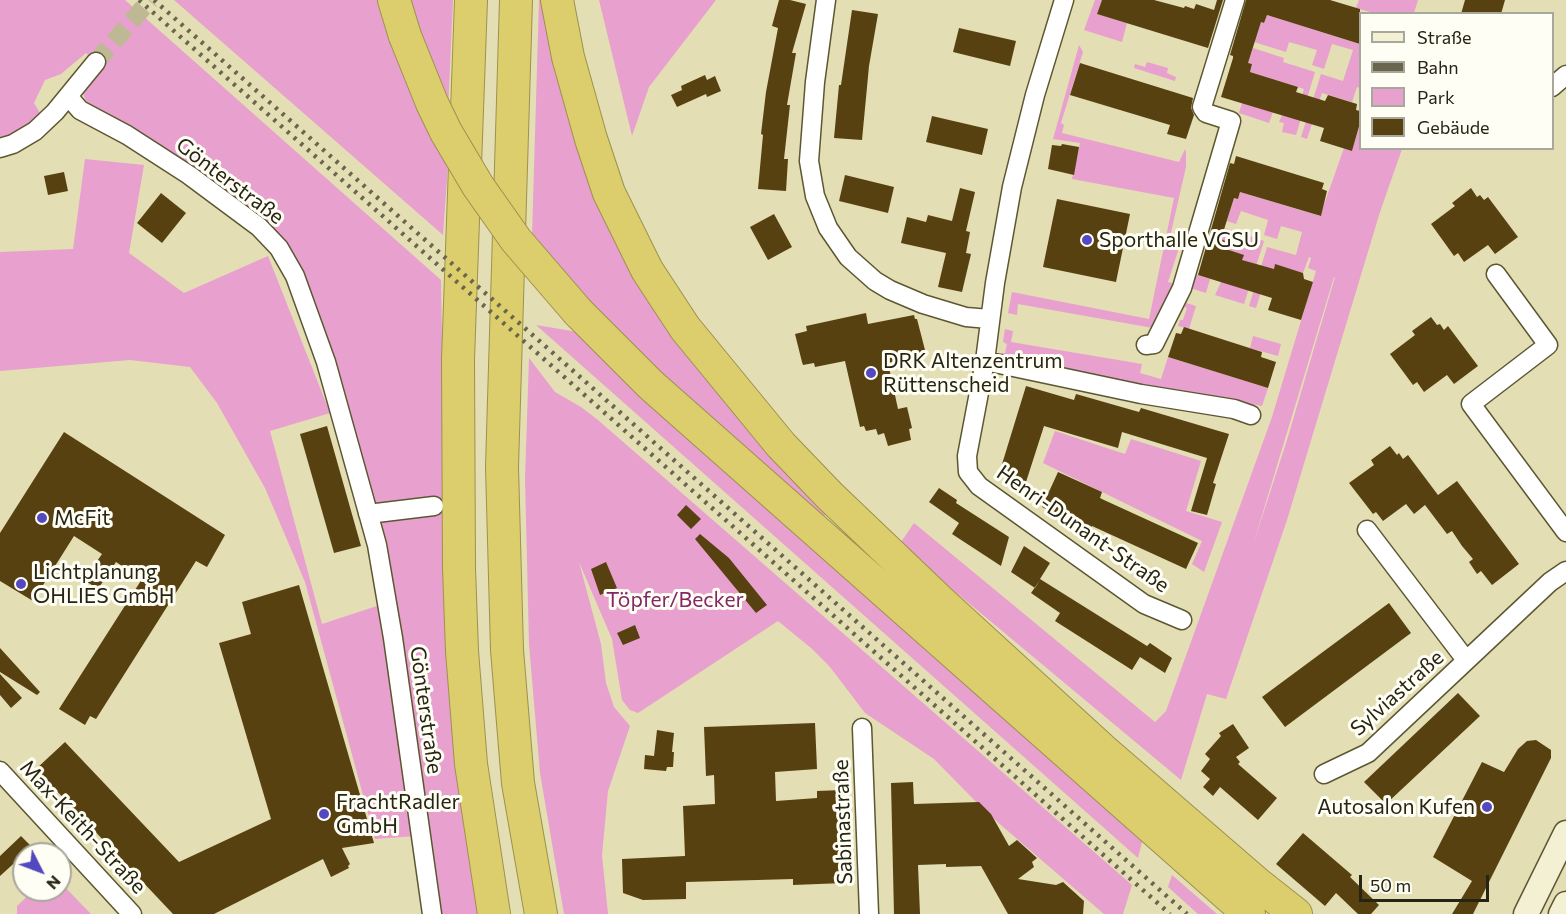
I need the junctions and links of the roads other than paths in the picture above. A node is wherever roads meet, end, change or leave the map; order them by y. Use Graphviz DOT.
graph roads {
  1 [pos="394,0"];
  2 [pos="471,0"];
  3 [pos="516,0"];
  4 [pos="557,0"];
  5 [pos="826,0"];
  6 [pos="1064,0"];
  7 [pos="1235,0"];
  8 [pos="96,62"];
  9 [pos="1566,75"];
  10 [pos="1554,85"];
  11 [pos="68,96"];
  12 [pos="0,148"];
  13 [pos="1496,274"];
  14 [pos="989,319"];
  15 [pos="1146,345"];
  16 [pos="985,361"];
  17 [pos="1251,415"];
  18 [pos="434,506"];
  19 [pos="368,514"];
  20 [pos="1367,530"];
  21 [pos="1566,532"];
  22 [pos="1566,571"];
  23 [pos="1182,620"];
  24 [pos="1466,660"];
  25 [pos="862,728"];
  26 [pos="0,771"];
  27 [pos="1324,774"];
  28 [pos="1566,832"];
  29 [pos="1566,904"];
  30 [pos="132,914"];
  31 [pos="432,914"];
  32 [pos="494,914"];
  33 [pos="541,914"];
  34 [pos="869,914"];
  35 [pos="1249,914"];
  36 [pos="1296,914"];
  37 [pos="1526,914"];
  38 [pos="1561,914"];
  1 -- 35 [label="highway, bridge"];
  2 -- 32 [label="highway"];
  3 -- 33 [label="highway"];
  4 -- 36 [label="highway"];
  5 -- 14 [label="street"];
  6 -- 14 [label="street, Henri-Dunant-Straße"];
  7 -- 15 [label="street"];
  8 -- 11 [label="street"];
  9 -- 10 [label="street"];
  11 -- 12 [label="street"];
  11 -- 19 [label="street, Gönterstraße"];
  13 -- 21 [label="street"];
  14 -- 16 [label="street, Henri-Dunant-Straße"];
  16 -- 17 [label="street"];
  16 -- 23 [label="street, Henri-Dunant-Straße"];
  18 -- 19 [label="street"];
  19 -- 31 [label="street, Gönterstraße"];
  20 -- 24 [label="street, Sylviastraße"];
  22 -- 24 [label="street, Sylviastraße"];
  24 -- 27 [label="street, Sylviastraße"];
  25 -- 34 [label="street, Sabinastraße"];
  26 -- 30 [label="street, Max-Keith-Straße"];
  28 -- 37 [label="main road"];
  29 -- 38 [label="main road"];
}
